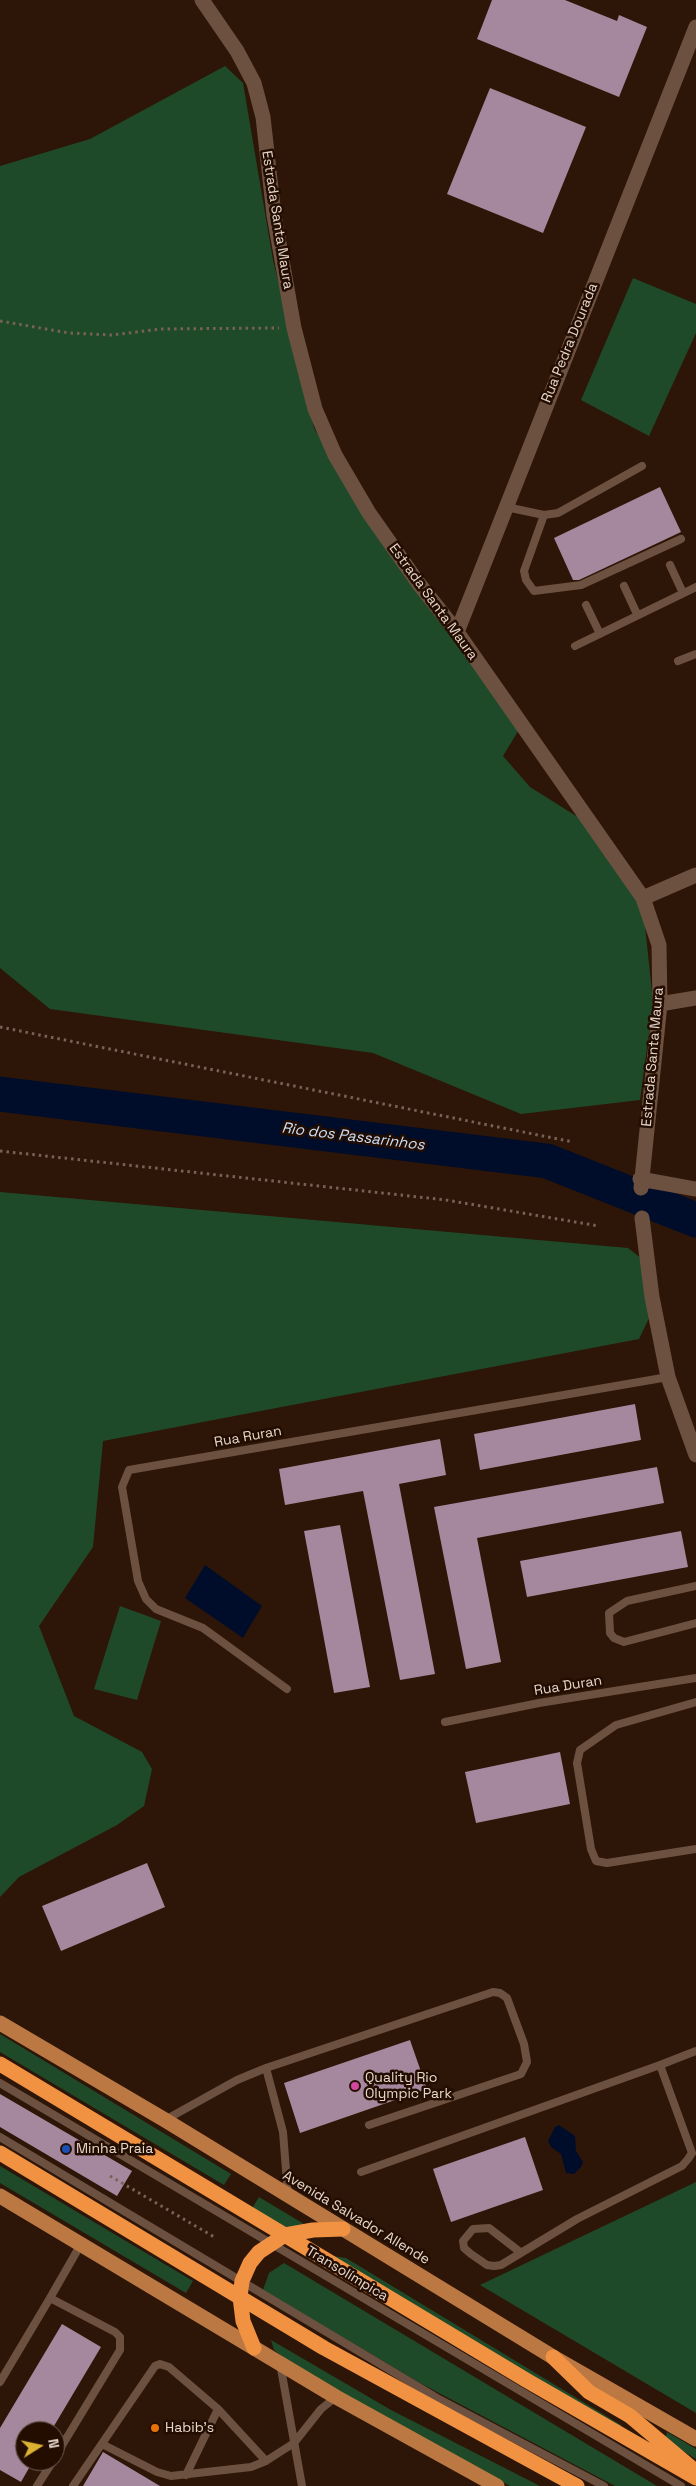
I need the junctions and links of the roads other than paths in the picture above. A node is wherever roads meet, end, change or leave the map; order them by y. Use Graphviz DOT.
graph roads {
  1 [pos="202,0"];
  2 [pos="696,27"];
  3 [pos="691,52"];
  4 [pos="642,466"];
  5 [pos="506,507"];
  6 [pos="544,515"];
  7 [pos="681,539"];
  8 [pos="670,565"];
  9 [pos="624,586"];
  10 [pos="696,587"];
  11 [pos="683,593"];
  12 [pos="586,605"];
  13 [pos="637,614"];
  14 [pos="457,632"];
  15 [pos="600,634"];
  16 [pos="575,646"];
  17 [pos="696,654"];
  18 [pos="678,661"];
  19 [pos="696,874"];
  20 [pos="643,898"];
  21 [pos="696,998"];
  22 [pos="660,1004"];
  23 [pos="696,1189"];
  24 [pos="642,1218"];
  25 [pos="668,1377"];
  26 [pos="696,1454"];
  27 [pos="696,1586"];
  28 [pos="696,1623"];
  29 [pos="696,1678"];
  30 [pos="287,1689"];
  31 [pos="696,1702"];
  32 [pos="445,1722"];
  33 [pos="696,1849"];
  34 [pos="0,2023"];
  35 [pos="696,2051"];
  36 [pos="0,2064"];
  37 [pos="660,2065"];
  38 [pos="266,2068"];
  39 [pos="0,2083"];
  40 [pos="165,2120"];
  41 [pos="369,2125"];
  42 [pos="0,2137"];
  43 [pos="0,2153"];
  44 [pos="361,2172"];
  45 [pos="0,2196"];
  46 [pos="288,2196"];
  47 [pos="343,2229"];
  48 [pos="285,2235"];
  49 [pos="271,2243"];
  50 [pos="82,2244"];
  51 [pos="520,2252"];
  52 [pos="242,2281"];
  53 [pos="240,2297"];
  54 [pos="50,2298"];
  55 [pos="254,2348"];
  56 [pos="553,2357"];
  57 [pos="280,2363"];
  58 [pos="0,2382"];
  59 [pos="336,2397"];
  60 [pos="218,2409"];
  61 [pos="696,2439"];
  62 [pos="65,2441"];
  63 [pos="294,2443"];
  64 [pos="102,2444"];
  65 [pos="266,2461"];
  66 [pos="46,2471"];
  67 [pos="696,2472"];
  68 [pos="186,2474"];
  69 [pos="696,2478"];
  70 [pos="37,2486"];
  71 [pos="73,2486"];
  72 [pos="302,2486"];
  73 [pos="497,2486"];
  74 [pos="577,2486"];
  75 [pos="604,2486"];
  76 [pos="681,2486"];
  1 -- 14 [label="street, Estrada Santa Maura"];
  2 -- 3 [label="street, Rua Pedra Dourada"];
  3 -- 5 [label="street, Rua Pedra Dourada"];
  4 -- 6 [label="lane"];
  5 -- 6 [label="lane"];
  5 -- 14 [label="street, Rua Pedra Dourada"];
  6 -- 7 [label="lane"];
  8 -- 11 [label="lane"];
  9 -- 13 [label="lane"];
  10 -- 11 [label="lane"];
  11 -- 13 [label="lane"];
  12 -- 15 [label="lane"];
  13 -- 15 [label="lane"];
  14 -- 20 [label="street, Estrada Santa Maura"];
  15 -- 16 [label="lane"];
  17 -- 18 [label="lane"];
  19 -- 20 [label="street"];
  20 -- 22 [label="street, Estrada Santa Maura"];
  21 -- 22 [label="street"];
  22 -- 23 [label="street, Estrada Santa Maura"];
  24 -- 25 [label="street"];
  25 -- 26 [label="street"];
  25 -- 30 [label="lane, Rua Ruran"];
  27 -- 28 [label="lane"];
  29 -- 32 [label="lane, Rua Duran"];
  31 -- 33 [label="lane"];
  34 -- 40 [label="main road, Avenida Salvador Allende"];
  35 -- 37 [label="lane"];
  36 -- 48 [label="highway"];
  37 -- 44 [label="lane"];
  37 -- 51 [label="lane"];
  38 -- 40 [label="lane"];
  38 -- 41 [label="lane"];
  38 -- 46 [label="lane"];
  39 -- 49 [label="lane, Transolímpica"];
  40 -- 46 [label="main road, Avenida Salvador Allende"];
  42 -- 52 [label="lane"];
  43 -- 53 [label="highway"];
  45 -- 50 [label="main road"];
  46 -- 47 [label="main road, Avenida Salvador Allende"];
  47 -- 48 [label="highway"];
  47 -- 56 [label="main road, Avenida Salvador Allende"];
  48 -- 49 [label="highway"];
  48 -- 69 [label="highway"];
  49 -- 52 [label="highway"];
  49 -- 76 [label="lane, Transolímpica"];
  50 -- 54 [label="lane"];
  50 -- 55 [label="main road"];
  51 -- 51 [label="lane"];
  52 -- 53 [label="highway"];
  52 -- 75 [label="lane"];
  53 -- 55 [label="highway"];
  53 -- 74 [label="highway"];
  54 -- 58 [label="lane"];
  54 -- 62 [label="lane"];
  55 -- 57 [label="main road"];
  56 -- 61 [label="main road, Avenida Salvador Allende"];
  56 -- 67 [label="highway"];
  57 -- 59 [label="main road"];
  57 -- 63 [label="lane"];
  59 -- 63 [label="lane"];
  59 -- 73 [label="main road"];
  60 -- 64 [label="lane"];
  60 -- 65 [label="lane"];
  60 -- 68 [label="lane"];
  63 -- 65 [label="lane"];
  63 -- 72 [label="lane"];
  64 -- 68 [label="lane"];
  64 -- 71 [label="lane"];
  65 -- 68 [label="lane"];
  66 -- 70 [label="lane"];
}
